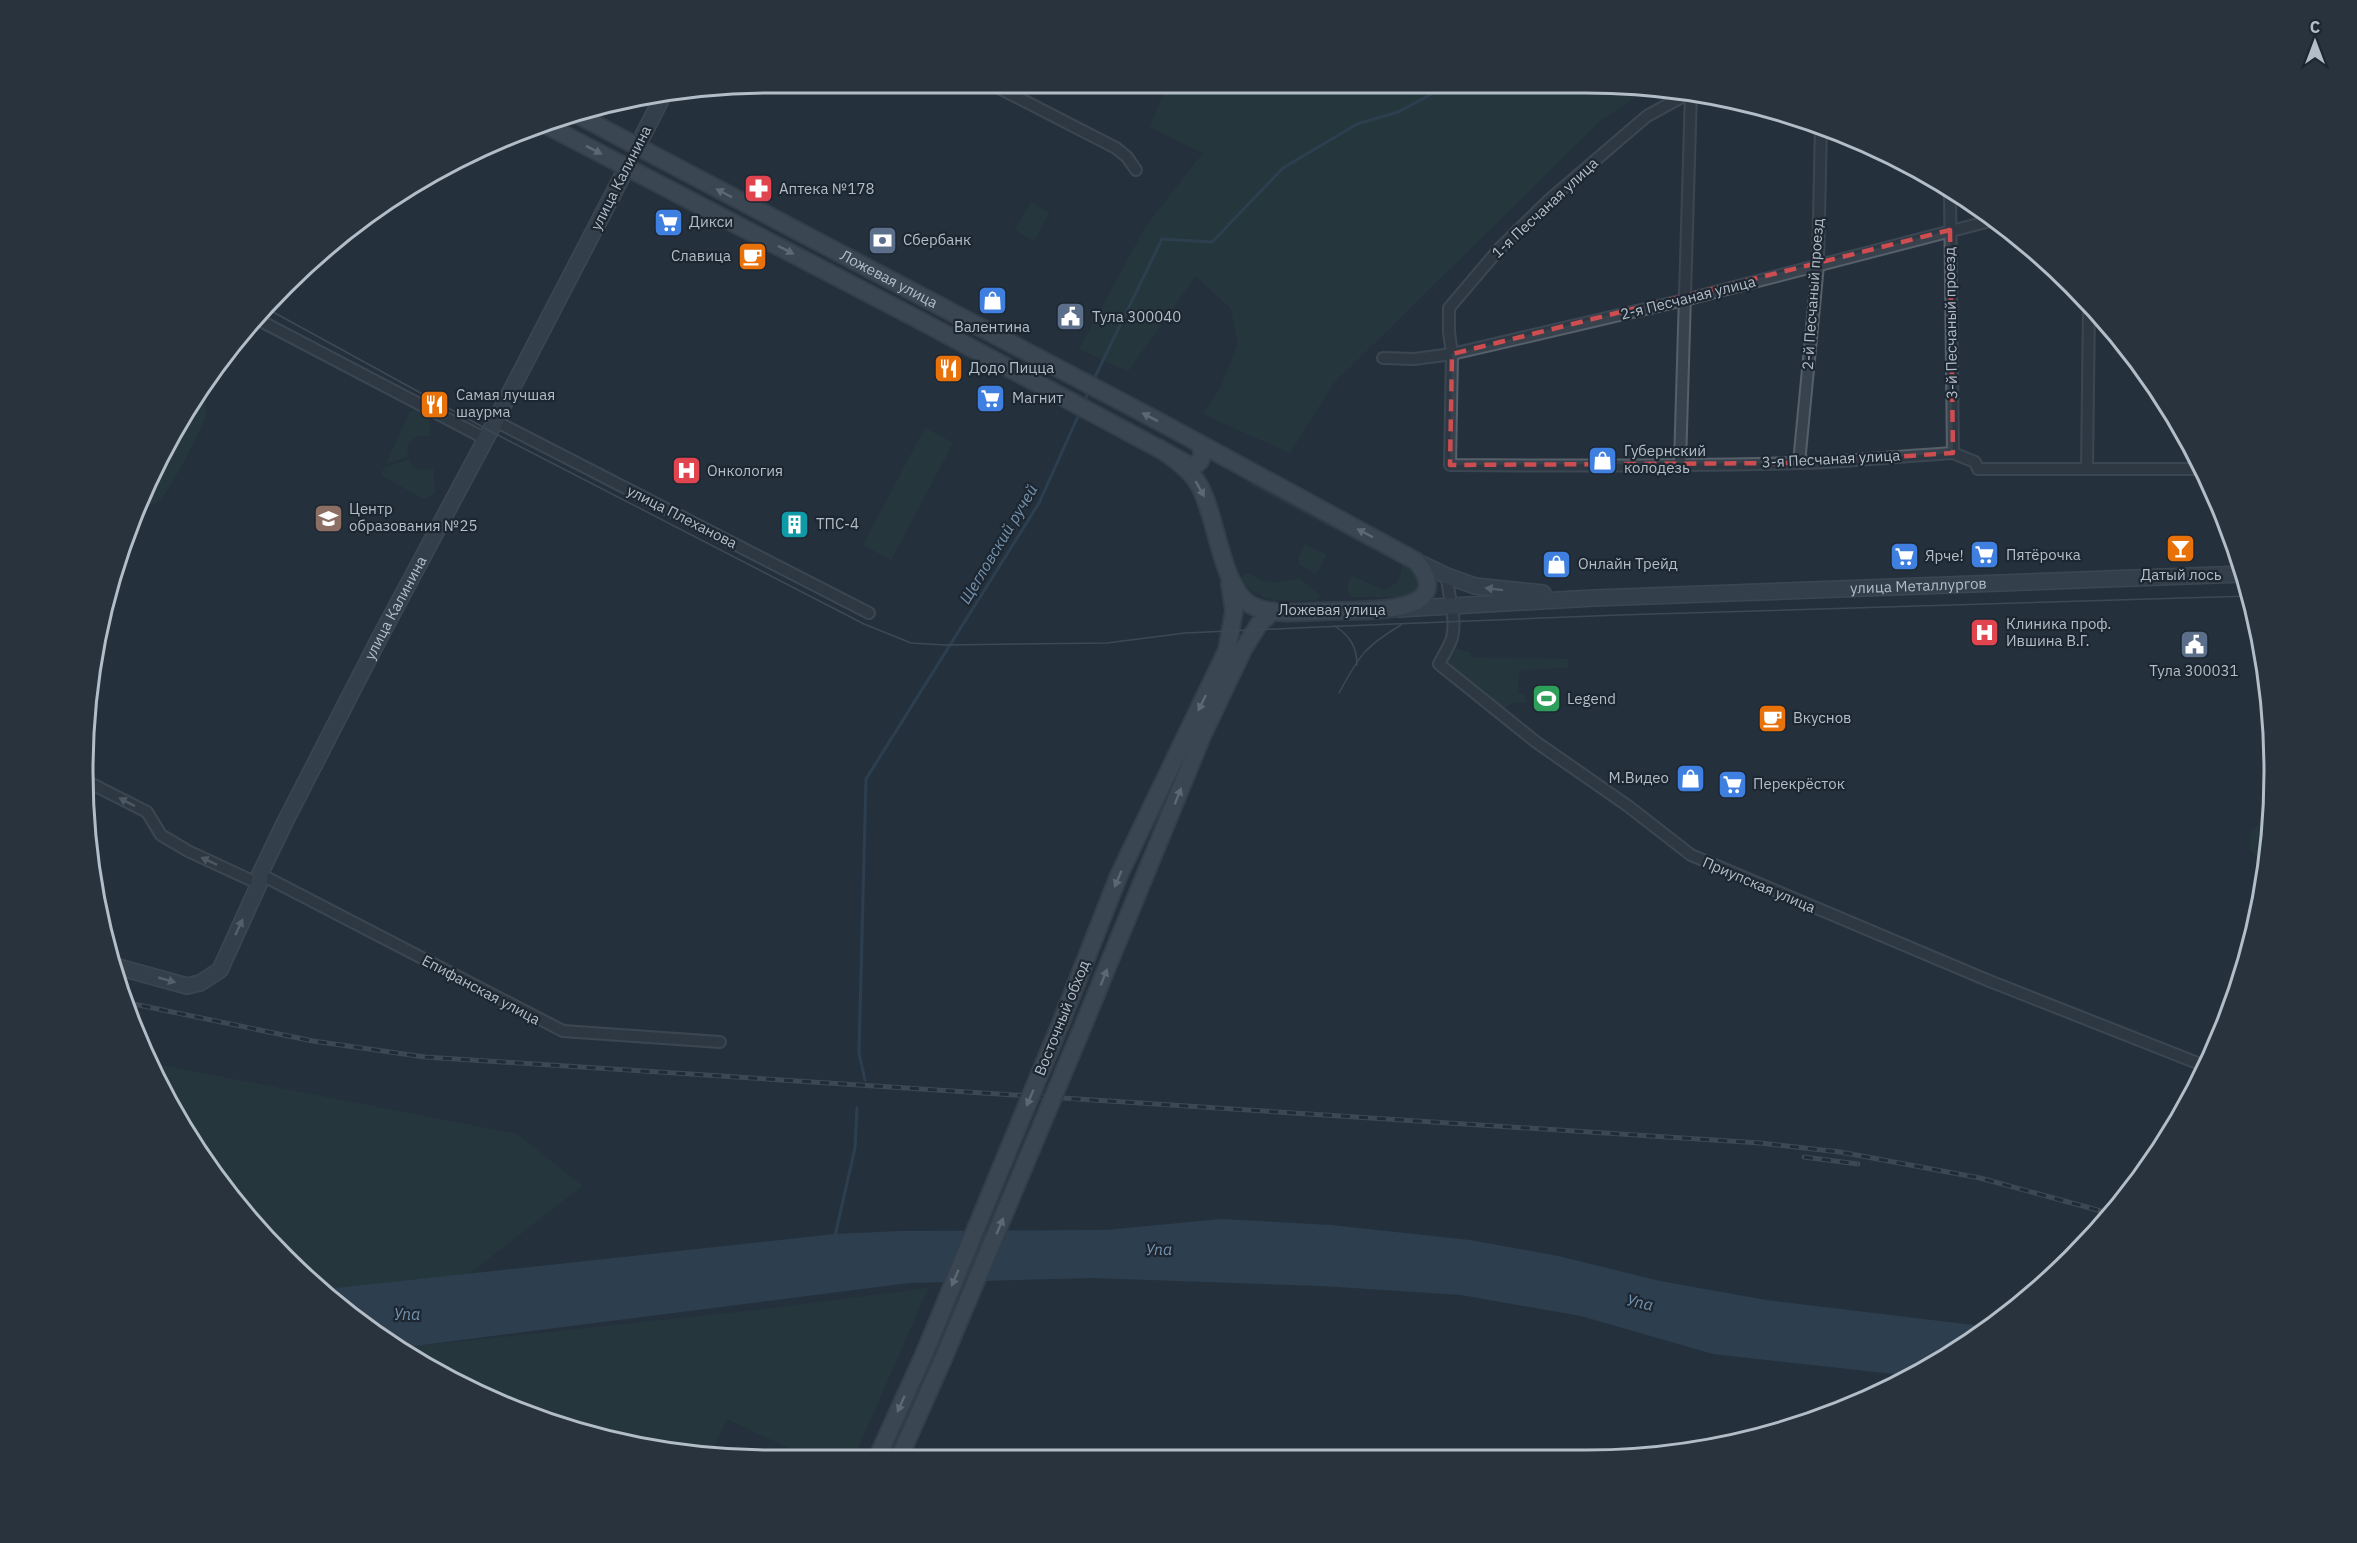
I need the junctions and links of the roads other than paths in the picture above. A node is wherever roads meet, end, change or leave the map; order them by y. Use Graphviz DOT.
graph roads {
  1 [pos="1009,93"];
  2 [pos="1677,100"];
  3 [pos="1691,102"];
  4 [pos="659,103"];
  5 [pos="585,119"];
  6 [pos="553,129"];
  7 [pos="1821,136"];
  8 [pos="637,147"];
  9 [pos="627,167"];
  10 [pos="1136,170"];
  11 [pos="1950,200"];
  12 [pos="1983,222"];
  13 [pos="1950,231"];
  14 [pos="1818,265"];
  15 [pos="1684,300"];
  16 [pos="2089,317"];
  17 [pos="263,322"];
  18 [pos="1452,354"];
  19 [pos="1383,358"];
  20 [pos="1055,367"];
  21 [pos="1042,386"];
  22 [pos="495,421"];
  23 [pos="486,439"];
  24 [pos="1201,445"];
  25 [pos="1159,448"];
  26 [pos="1953,453"];
  27 [pos="1799,463"];
  28 [pos="1680,464"];
  29 [pos="1450,465"];
  30 [pos="2087,468"];
  31 [pos="2193,469"];
  32 [pos="1416,561"];
  33 [pos="2234,574"];
  34 [pos="1446,576"];
  35 [pos="1230,580"];
  36 [pos="1594,598"];
  37 [pos="1452,607"];
  38 [pos="1393,610"];
  39 [pos="1273,611"];
  40 [pos="869,613"];
  41 [pos="93,785"];
  42 [pos="260,879"];
  43 [pos="122,967"];
  44 [pos="720,1042"];
  45 [pos="2198,1063"];
  46 [pos="881,1450"];
  47 [pos="903,1450"];
  1 -- 10 [label="street"];
  2 -- 18 [label="street, 1-я Песчаная улица"];
  3 -- 15 [label="street"];
  4 -- 8 [label="street, улица Калинина"];
  5 -- 8 [label="main road, Ложевая улица"];
  6 -- 9 [label="main road, Ложевая улица, one-way"];
  7 -- 14 [label="street, 2-й Песчаный проезд"];
  8 -- 9 [label="main road, улица Калинина"];
  20 -- 8 [label="main road, Ложевая улица, one-way"];
  9 -- 21 [label="main road, Ложевая улица, one-way"];
  9 -- 22 [label="street, улица Калинина"];
  11 -- 13 [label="street, 3-й Песчаный проезд"];
  12 -- 13 [label="street, 2-я Песчаная улица"];
  13 -- 14 [label="street, 2-я Песчаная улица"];
  13 -- 26 [label="street, 3-й Песчаный проезд"];
  14 -- 15 [label="street, 2-я Песчаная улица"];
  14 -- 27 [label="street, 2-й Песчаный проезд"];
  15 -- 18 [label="street, 2-я Песчаная улица"];
  15 -- 28 [label="street"];
  16 -- 30 [label="street"];
  17 -- 23 [label="street"];
  18 -- 19 [label="street, 2-я Песчаная улица"];
  18 -- 29 [label="street, 1-я Песчаная улица"];
  20 -- 21 [label="main road"];
  24 -- 20 [label="main road, Ложевая улица, one-way"];
  21 -- 25 [label="main road, Ложевая улица"];
  22 -- 23 [label="street, улица Калинина"];
  22 -- 40 [label="street, улица Плеханова"];
  23 -- 42 [label="street, улица Калинина"];
  24 -- 25 [label="main road, Ложевая улица"];
  32 -- 24 [label="main road, Ложевая улица, one-way"];
  25 -- 35 [label="main road, Ложевая улица, one-way"];
  26 -- 27 [label="street, 3-я Песчаная улица"];
  26 -- 30 [label="street"];
  27 -- 28 [label="street, 3-я Песчаная улица"];
  28 -- 29 [label="street, 3-я Песчаная улица"];
  30 -- 31 [label="street"];
  32 -- 34 [label="street, улица Металлургов"];
  32 -- 38 [label="main road, Ложевая улица"];
  33 -- 36 [label="street, улица Металлургов"];
  36 -- 34 [label="street, улица Металлургов, one-way"];
  34 -- 37 [label="street, Приупская улица"];
  35 -- 39 [label="main road, Ложевая улица"];
  35 -- 46 [label="main road, Восточный обход, one-way, bridge"];
  36 -- 37 [label="street, улица Металлургов"];
  37 -- 38 [label="street, улица Металлургов"];
  37 -- 45 [label="street, Приупская улица"];
  38 -- 39 [label="main road, Ложевая улица"];
  47 -- 39 [label="main road, Восточный обход, one-way, bridge"];
  42 -- 41 [label="street, Епифанская улица, one-way"];
  43 -- 42 [label="street, улица Калинина, one-way"];
  42 -- 44 [label="street, Епифанская улица"];
}
